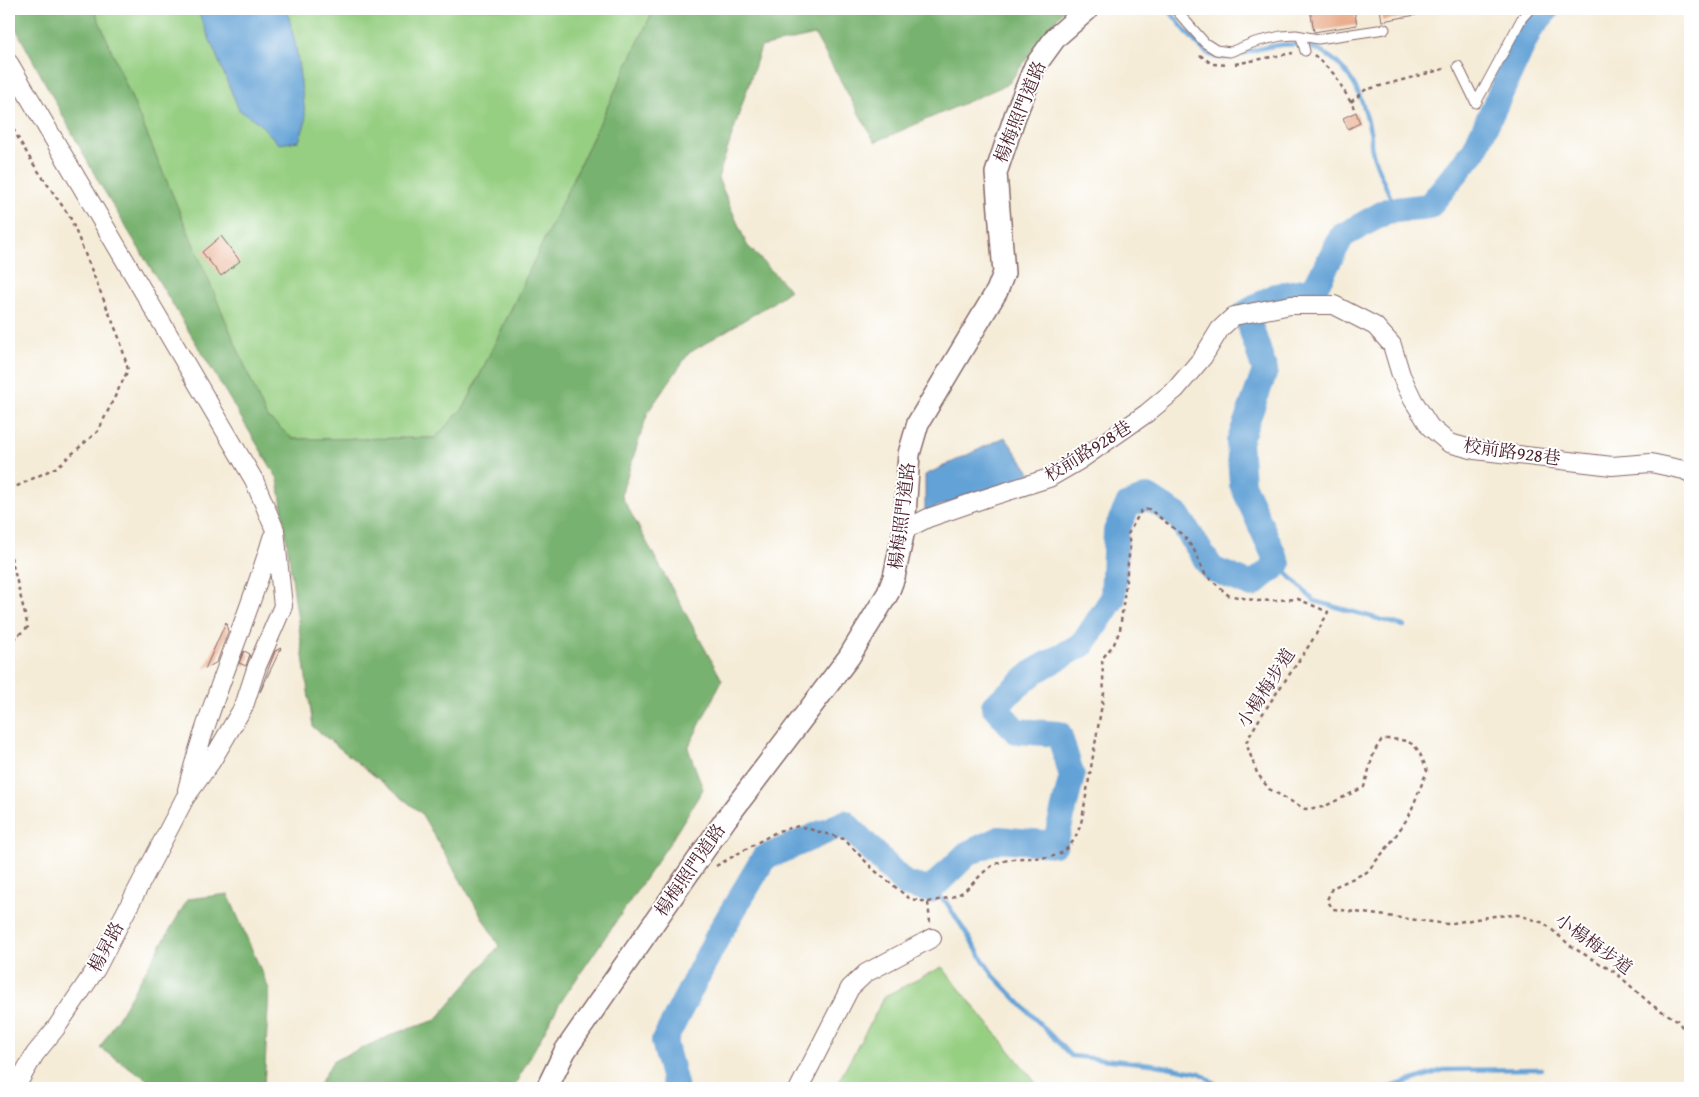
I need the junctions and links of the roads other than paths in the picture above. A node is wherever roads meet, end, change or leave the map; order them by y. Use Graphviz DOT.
graph roads {
  1 [pos="1088,9"];
  2 [pos="1175,9"];
  3 [pos="1530,9"];
  4 [pos="1385,29"];
  5 [pos="1301,37"];
  6 [pos="1304,51"];
  7 [pos="9,63"];
  8 [pos="1458,66"];
  9 [pos="1690,473"];
  10 [pos="275,530"];
  11 [pos="904,530"];
  12 [pos="184,798"];
  13 [pos="932,938"];
  14 [pos="15,1088"];
  15 [pos="547,1088"];
  16 [pos="799,1088"];
  1 -- 11 [label="street, 楊梅照門道路"];
  2 -- 5 [label="lane"];
  3 -- 8 [label="lane"];
  4 -- 5 [label="lane"];
  5 -- 6 [label="lane"];
  7 -- 10 [label="street"];
  9 -- 11 [label="street, 校前路928巷"];
  10 -- 12 [label="street"];
  10 -- 12 [label="street"];
  11 -- 15 [label="street, 楊梅照門道路"];
  12 -- 14 [label="street, 楊昇路"];
  13 -- 16 [label="street"];
}
